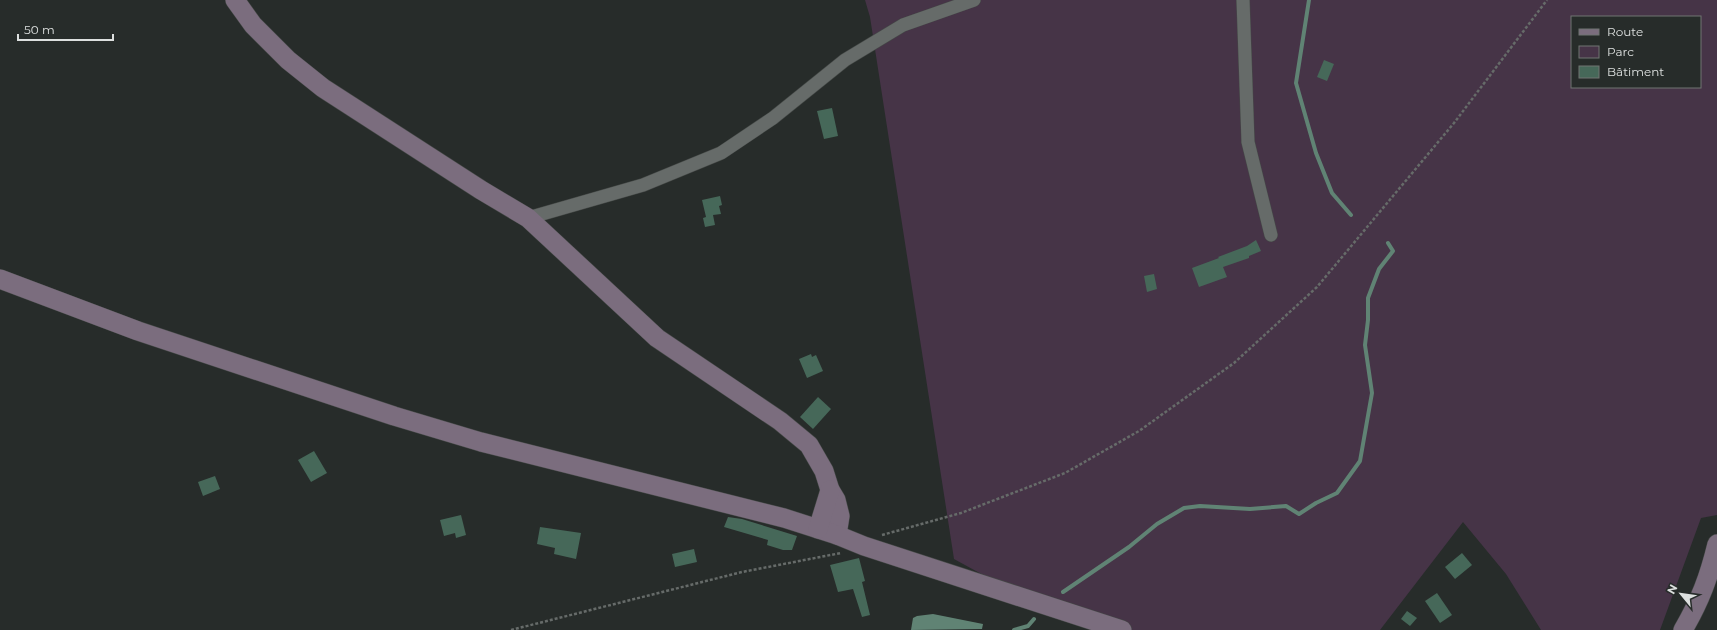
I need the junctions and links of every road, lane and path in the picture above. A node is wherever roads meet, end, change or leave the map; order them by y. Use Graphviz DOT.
graph roads {
  1 [pos="235,0"];
  2 [pos="974,0"];
  3 [pos="1243,0"];
  4 [pos="1547,0"];
  5 [pos="528,218"];
  6 [pos="1271,235"];
  7 [pos="0,279"];
  8 [pos="830,490"];
  9 [pos="818,528"];
  10 [pos="837,535"];
  11 [pos="879,536"];
  12 [pos="856,543"];
  13 [pos="1717,544"];
  14 [pos="511,630"];
  15 [pos="1122,630"];
  16 [pos="1683,630"];
  1 -- 5 [label="main road"];
  2 -- 5 [label="street"];
  3 -- 6 [label="street"];
  4 -- 11 [label="path"];
  5 -- 8 [label="main road"];
  7 -- 9 [label="main road"];
  8 -- 9 [label="main road"];
  8 -- 10 [label="main road"];
  9 -- 10 [label="main road"];
  10 -- 12 [label="main road"];
  12 -- 14 [label="path"];
  12 -- 15 [label="main road"];
  13 -- 16 [label="main road"];
}
